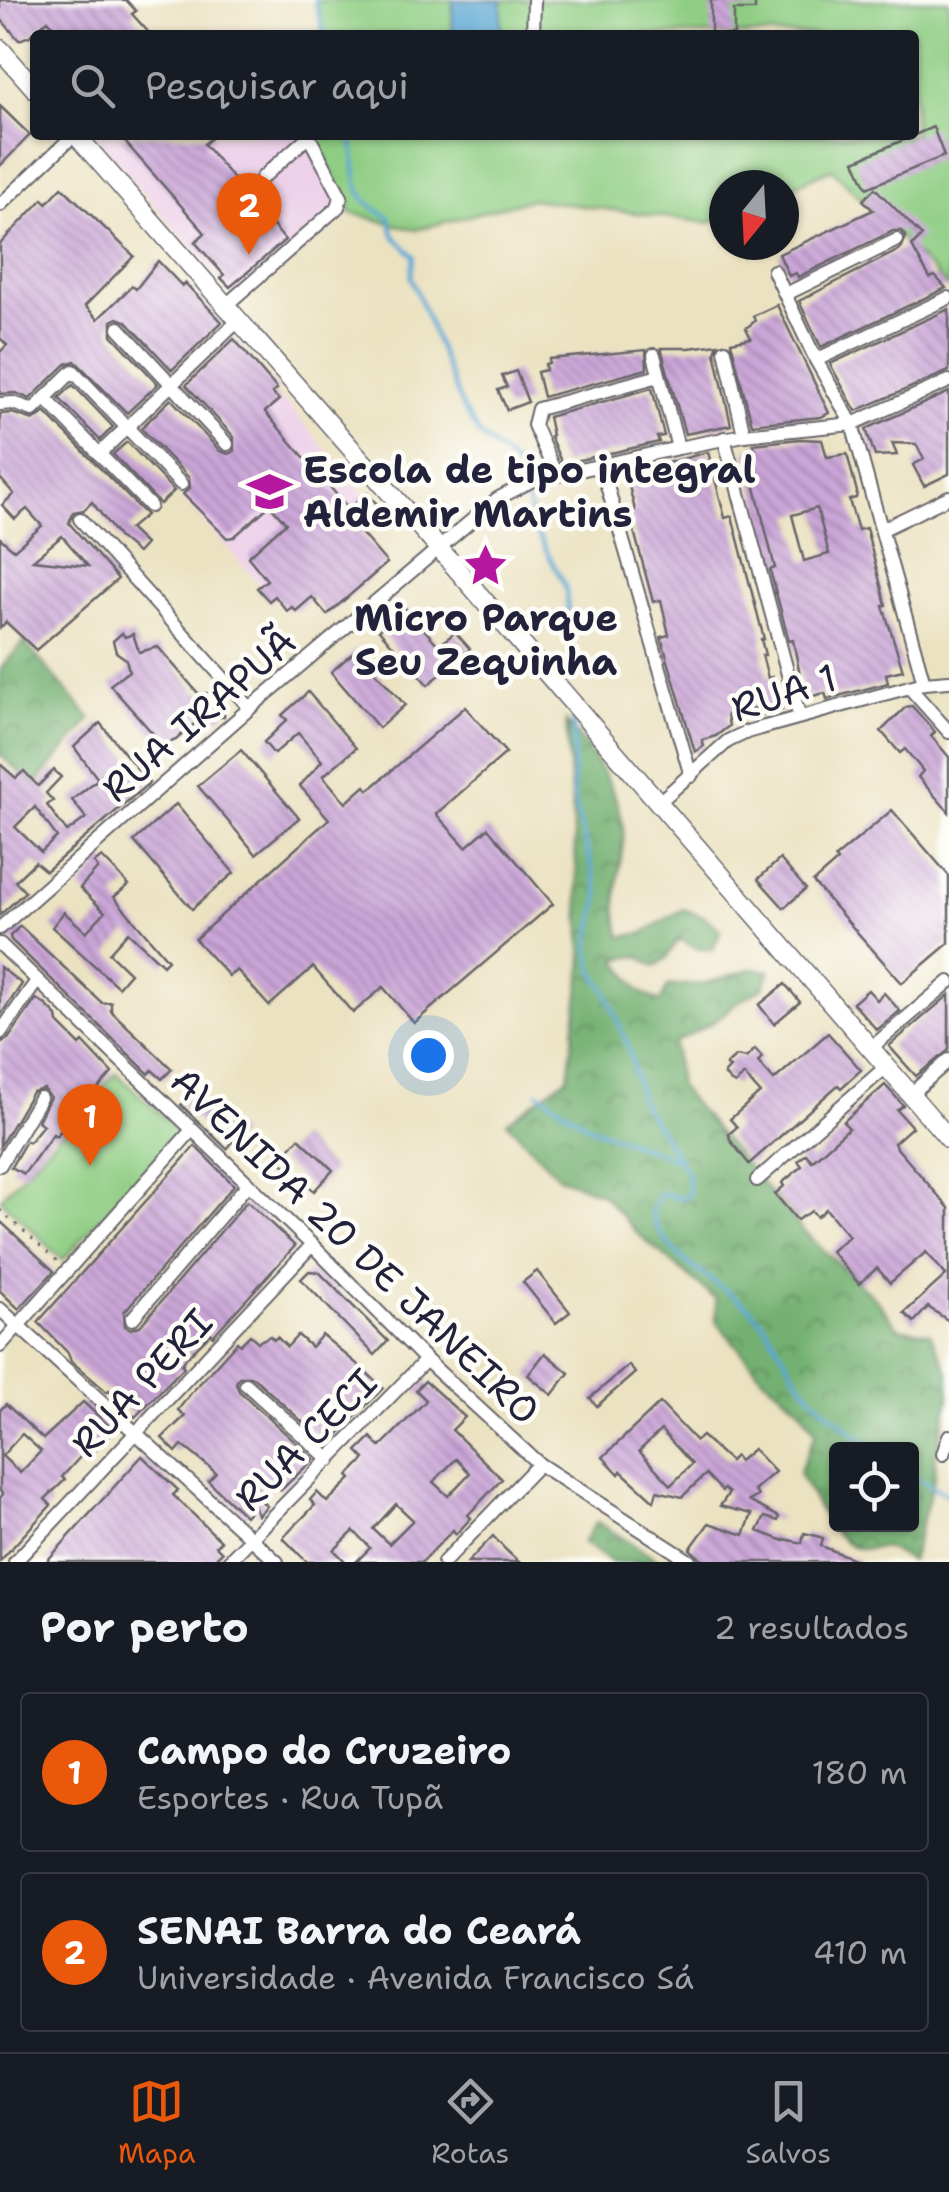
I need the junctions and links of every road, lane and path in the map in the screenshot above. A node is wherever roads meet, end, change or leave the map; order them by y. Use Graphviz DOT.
graph roads {
  1 [pos="534,0"];
  2 [pos="534,30"];
  3 [pos="0,49"];
  4 [pos="30,83"];
  5 [pos="70,140"];
  6 [pos="79,140"];
  7 [pos="304,140"];
  8 [pos="310,140"];
  9 [pos="262,178"];
  10 [pos="0,205"];
  11 [pos="897,240"];
  12 [pos="774,270"];
  13 [pos="786,294"];
  14 [pos="948,298"];
  15 [pos="225,306"];
  16 [pos="238,322"];
  17 [pos="119,328"];
  18 [pos="725,350"];
  19 [pos="654,355"];
  20 [pos="816,360"];
  21 [pos="658,376"];
  22 [pos="172,381"];
  23 [pos="949,381"];
  24 [pos="46,399"];
  25 [pos="0,404"];
  26 [pos="852,424"];
  27 [pos="126,425"];
  28 [pos="744,434"];
  29 [pos="724,438"];
  30 [pos="227,444"];
  31 [pos="678,448"];
  32 [pos="99,454"];
  33 [pos="601,465"];
  34 [pos="556,476"];
  35 [pos="180,484"];
  36 [pos="948,500"];
  37 [pos="150,506"];
  38 [pos="80,519"];
  39 [pos="883,529"];
  40 [pos="440,550"];
  41 [pos="949,681"];
  42 [pos="916,685"];
  43 [pos="250,708"];
  44 [pos="799,714"];
  45 [pos="949,732"];
  46 [pos="690,776"];
  47 [pos="658,803"];
  48 [pos="0,928"];
  49 [pos="0,944"];
  50 [pos="37,981"];
  51 [pos="949,982"];
  52 [pos="0,1033"];
  53 [pos="871,1048"];
  54 [pos="949,1060"];
  55 [pos="887,1066"];
  56 [pos="911,1094"];
  57 [pos="40,1098"];
  58 [pos="192,1131"];
  59 [pos="948,1136"];
  60 [pos="0,1164"];
  61 [pos="757,1180"];
  62 [pos="248,1184"];
  63 [pos="0,1210"];
  64 [pos="312,1245"];
  65 [pos="69,1272"];
  66 [pos="0,1308"];
  67 [pos="132,1319"];
  68 [pos="19,1326"];
  69 [pos="0,1346"];
  70 [pos="426,1360"];
  71 [pos="246,1384"];
  72 [pos="136,1433"];
  73 [pos="949,1436"];
  74 [pos="943,1454"];
  75 [pos="330,1460"];
  76 [pos="539,1464"];
  77 [pos="251,1538"];
  78 [pos="16,1562"];
  79 [pos="228,1562"];
  80 [pos="277,1562"];
  81 [pos="444,1562"];
  82 [pos="691,1562"];
  1 -- 2 [label="street"];
  3 -- 4 [label="main road"];
  5 -- 10 [label="street"];
  6 -- 15 [label="main road"];
  7 -- 9 [label="street"];
  8 -- 15 [label="street"];
  11 -- 13 [label="street"];
  12 -- 13 [label="street"];
  13 -- 20 [label="street"];
  14 -- 20 [label="street"];
  15 -- 16 [label="main road"];
  16 -- 22 [label="street"];
  16 -- 40 [label="main road"];
  17 -- 22 [label="street"];
  18 -- 28 [label="street"];
  19 -- 21 [label="street"];
  20 -- 26 [label="street"];
  21 -- 31 [label="street"];
  21 -- 34 [label="street"];
  22 -- 27 [label="street"];
  22 -- 30 [label="street"];
  23 -- 26 [label="street, RUA IRAPUÃ"];
  24 -- 25 [label="street"];
  24 -- 27 [label="street"];
  24 -- 32 [label="street"];
  26 -- 28 [label="street, RUA IRAPUÃ"];
  26 -- 39 [label="street"];
  27 -- 32 [label="street"];
  27 -- 35 [label="street"];
  28 -- 29 [label="street, RUA IRAPUÃ"];
  29 -- 31 [label="street, RUA IRAPUÃ"];
  29 -- 44 [label="street"];
  31 -- 33 [label="street, RUA IRAPUÃ"];
  32 -- 37 [label="street"];
  33 -- 34 [label="street, RUA IRAPUÃ"];
  33 -- 46 [label="street"];
  34 -- 40 [label="street, RUA IRAPUÃ"];
  36 -- 39 [label="street"];
  38 -- 43 [label="street"];
  39 -- 42 [label="street"];
  40 -- 43 [label="street, RUA IRAPUÃ"];
  40 -- 47 [label="main road"];
  41 -- 42 [label="street, RUA 1"];
  42 -- 44 [label="street, RUA 1"];
  42 -- 45 [label="street"];
  43 -- 48 [label="street, RUA IRAPUÃ"];
  44 -- 46 [label="street, RUA 1"];
  46 -- 47 [label="street, RUA 1"];
  47 -- 53 [label="main road"];
  49 -- 50 [label="street, AVENIDA 20 DE JANEIRO"];
  50 -- 52 [label="street"];
  50 -- 58 [label="street, AVENIDA 20 DE JANEIRO"];
  51 -- 53 [label="street"];
  53 -- 55 [label="main road"];
  54 -- 56 [label="street"];
  55 -- 56 [label="main road"];
  55 -- 61 [label="street"];
  56 -- 59 [label="main road"];
  57 -- 60 [label="street"];
  58 -- 62 [label="street, AVENIDA 20 DE JANEIRO"];
  58 -- 65 [label="street"];
  62 -- 64 [label="street, AVENIDA 20 DE JANEIRO"];
  62 -- 67 [label="street"];
  63 -- 65 [label="path"];
  64 -- 70 [label="street, AVENIDA 20 DE JANEIRO"];
  64 -- 72 [label="street, RUA PERI"];
  65 -- 68 [label="street"];
  66 -- 68 [label="street"];
  68 -- 69 [label="street"];
  68 -- 72 [label="street"];
  70 -- 75 [label="street, RUA CECI"];
  70 -- 76 [label="street, AVENIDA 20 DE JANEIRO"];
  71 -- 75 [label="street"];
  72 -- 77 [label="street"];
  72 -- 78 [label="street, RUA PERI"];
  73 -- 74 [label="street"];
  75 -- 77 [label="street, RUA CECI"];
  76 -- 81 [label="street"];
  76 -- 82 [label="street, AVENIDA 20 DE JANEIRO"];
  77 -- 79 [label="street, RUA CECI"];
  77 -- 80 [label="street"];
}
